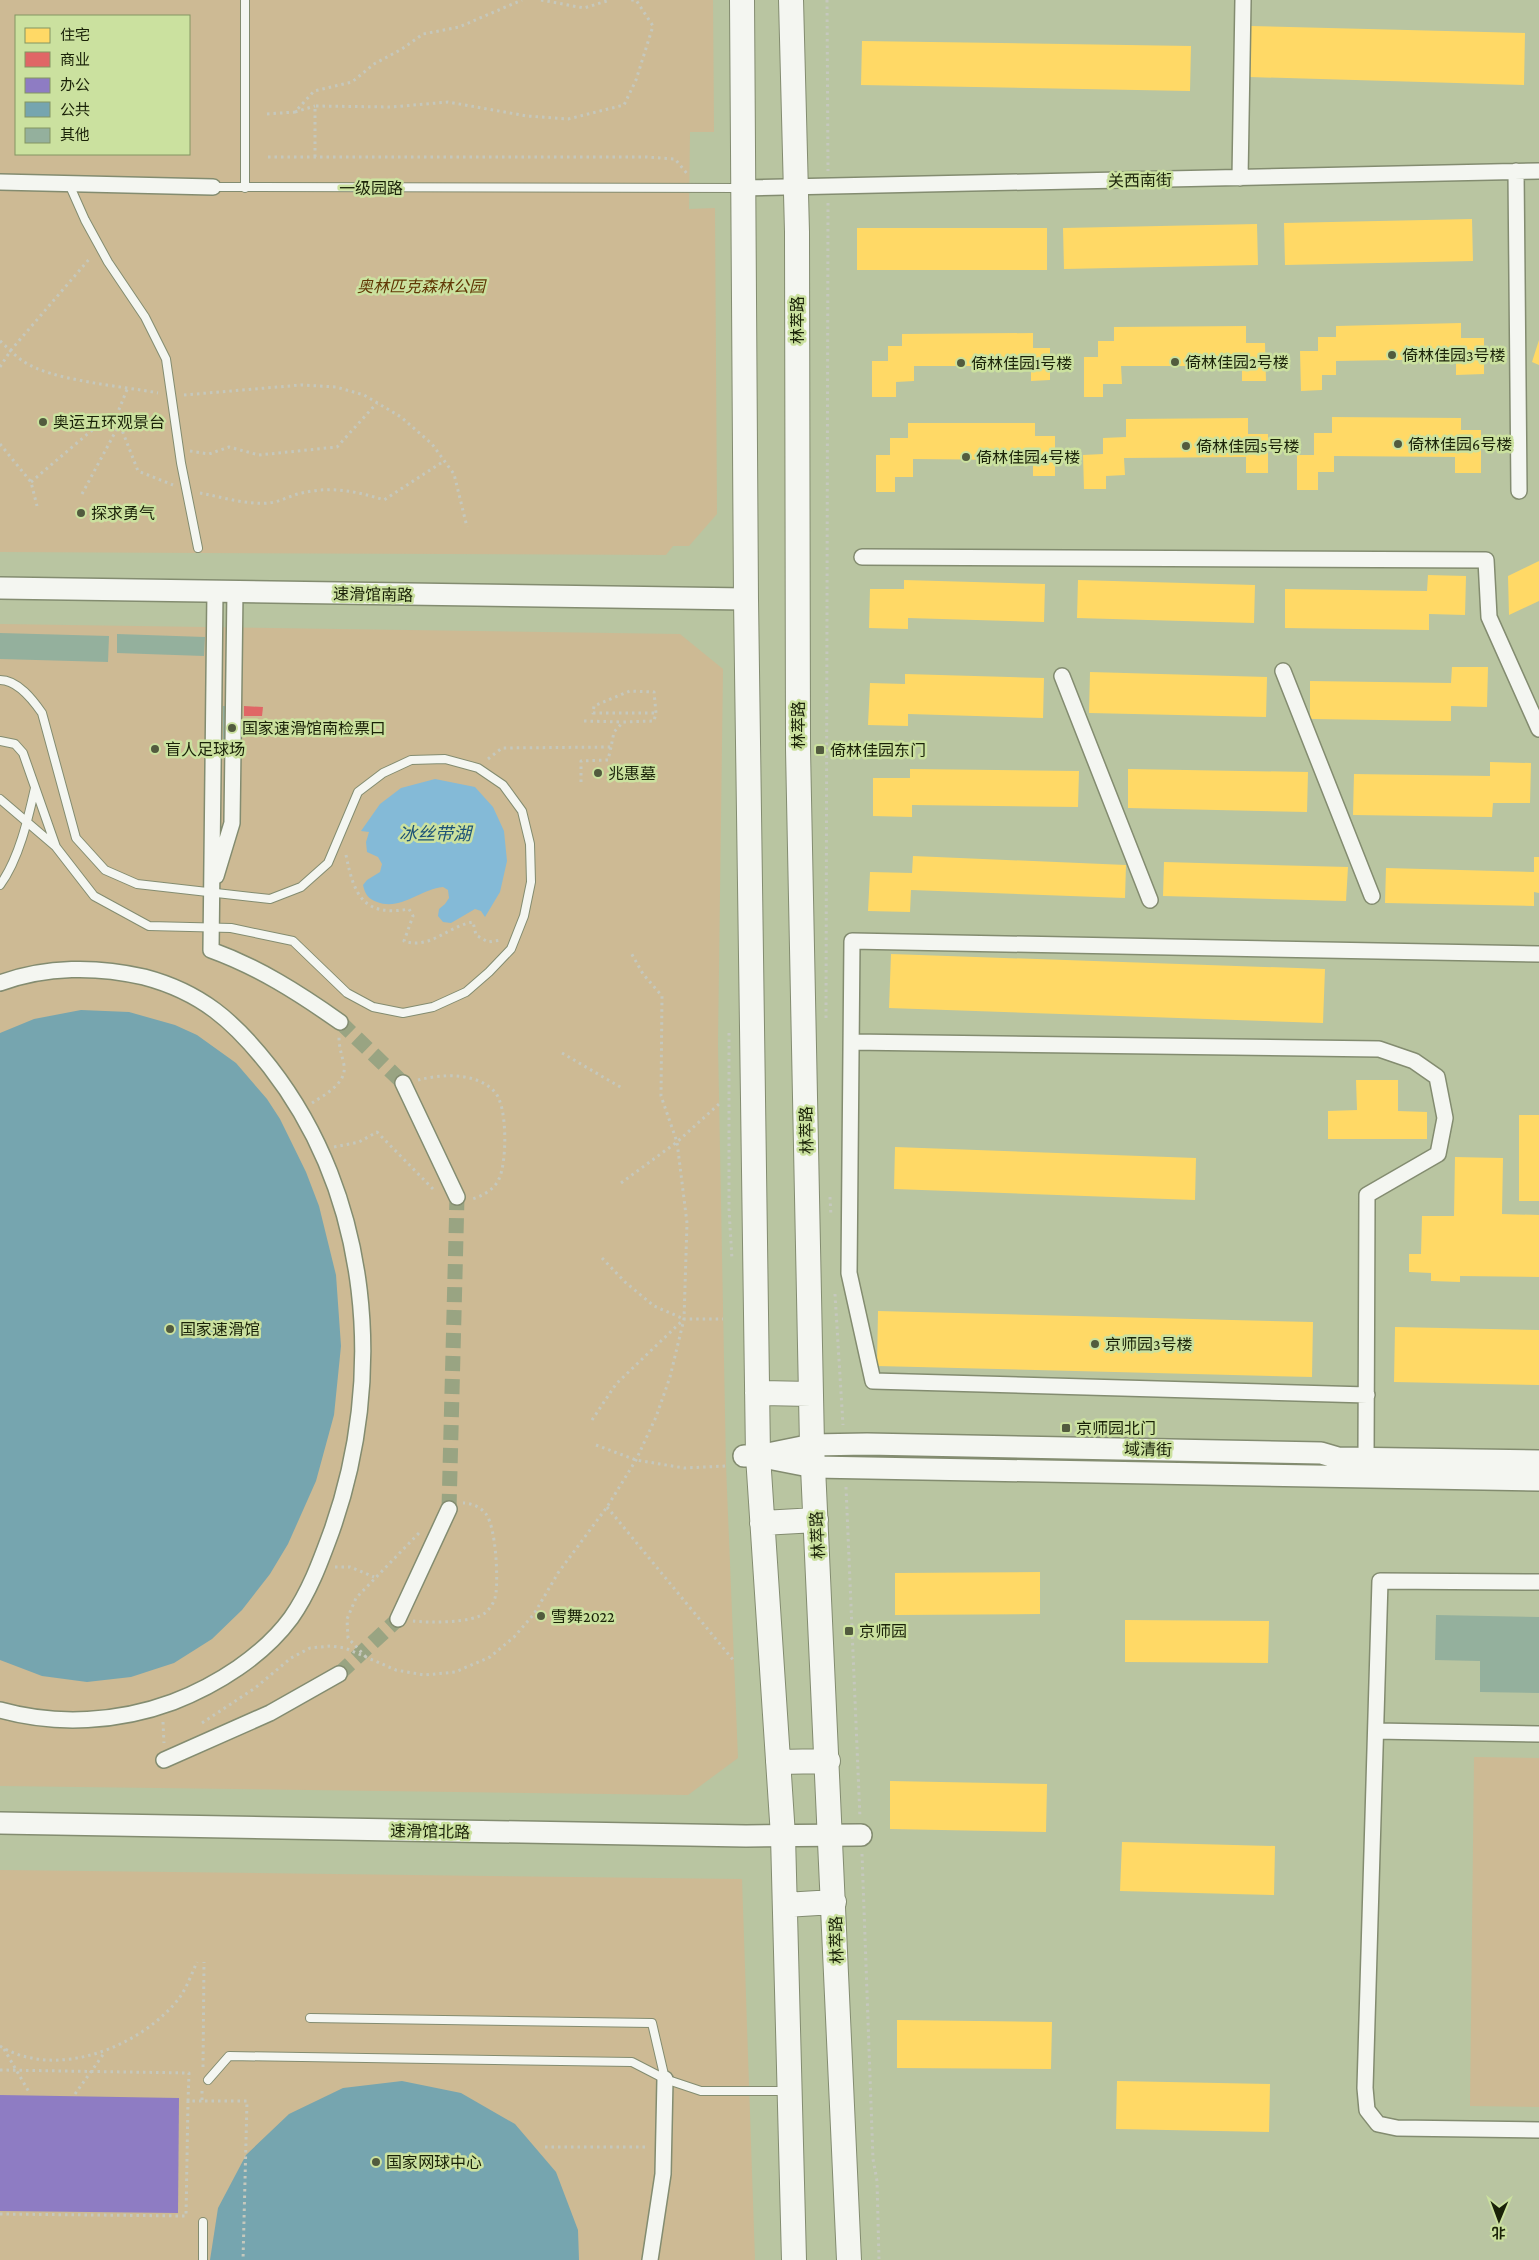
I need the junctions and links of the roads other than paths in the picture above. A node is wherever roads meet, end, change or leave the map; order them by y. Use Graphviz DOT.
graph roads {
  1 [pos="245,0"];
  2 [pos="742,0"];
  3 [pos="791,0"];
  4 [pos="1243,0"];
  5 [pos="1539,171"];
  6 [pos="1516,172"];
  7 [pos="1240,178"];
  8 [pos="0,182"];
  9 [pos="70,184"];
  10 [pos="213,187"];
  11 [pos="794,187"];
  12 [pos="245,188"];
  13 [pos="742,188"];
  14 [pos="1519,491"];
  15 [pos="198,548"];
  16 [pos="862,557"];
  17 [pos="0,588"];
  18 [pos="225,591"];
  19 [pos="746,599"];
  20 [pos="1283,671"];
  21 [pos="1062,676"];
  22 [pos="0,680"];
  23 [pos="1538,725"];
  24 [pos="0,741"];
  25 [pos="35,788"];
  26 [pos="0,799"];
  27 [pos="28,822"];
  28 [pos="56,847"];
  29 [pos="0,885"];
  30 [pos="211,892"];
  31 [pos="1372,896"];
  32 [pos="1150,900"];
  33 [pos="210,927"];
  34 [pos="1539,954"];
  35 [pos="0,983"];
  36 [pos="340,1027"];
  37 [pos="851,1042"];
  38 [pos="404,1084"];
  39 [pos="455,1197"];
  40 [pos="757,1393"];
  41 [pos="812,1394"];
  42 [pos="1366,1395"];
  43 [pos="813,1456"];
  44 [pos="743,1459"];
  45 [pos="1366,1459"];
  46 [pos="1539,1461"];
  47 [pos="1539,1480"];
  48 [pos="449,1509"];
  49 [pos="816,1520"];
  50 [pos="762,1523"];
  51 [pos="1539,1582"];
  52 [pos="398,1619"];
  53 [pos="339,1674"];
  54 [pos="0,1710"];
  55 [pos="1376,1732"];
  56 [pos="1539,1734"];
  57 [pos="164,1760"];
  58 [pos="828,1761"];
  59 [pos="778,1762"];
  60 [pos="0,1823"];
  61 [pos="861,1835"];
  62 [pos="783,1836"];
  63 [pos="831,1836"];
  64 [pos="834,1902"];
  65 [pos="785,1906"];
  66 [pos="310,2018"];
  67 [pos="665,2079"];
  68 [pos="205,2081"];
  69 [pos="790,2090"];
  70 [pos="1539,2130"];
  71 [pos="203,2222"];
  72 [pos="203,2260"];
  73 [pos="650,2260"];
  74 [pos="794,2260"];
  75 [pos="849,2260"];
  1 -- 12 [label="lane"];
  2 -- 13 [label="main road"];
  3 -- 11 [label="main road, 林萃路"];
  4 -- 7 [label="street"];
  5 -- 6 [label="street, 关西南街"];
  6 -- 7 [label="street, 关西南街"];
  6 -- 14 [label="street"];
  7 -- 11 [label="street, 关西南街"];
  8 -- 9 [label="street, 一级园路"];
  9 -- 10 [label="street, 一级园路"];
  9 -- 15 [label="lane"];
  10 -- 12 [label="lane, 一级园路"];
  11 -- 13 [label="street, 关西南街"];
  11 -- 41 [label="main road, 林萃路"];
  12 -- 13 [label="lane, 一级园路"];
  13 -- 19 [label="main road"];
  16 -- 23 [label="street"];
  17 -- 18 [label="street, 速滑馆南路"];
  18 -- 19 [label="street, 速滑馆南路"];
  18 -- 30 [label="street"];
  18 -- 30 [label="street"];
  19 -- 40 [label="main road"];
  20 -- 31 [label="street"];
  21 -- 32 [label="street"];
  22 -- 30 [label="lane"];
  24 -- 25 [label="lane"];
  25 -- 27 [label="lane"];
  25 -- 28 [label="lane"];
  26 -- 27 [label="lane"];
  27 -- 28 [label="lane"];
  27 -- 29 [label="lane"];
  28 -- 33 [label="lane"];
  30 -- 33 [label="street"];
  30 -- 33 [label="lane"];
  33 -- 36 [label="street"];
  34 -- 37 [label="street"];
  35 -- 54 [label="street"];
  37 -- 42 [label="street"];
  37 -- 42 [label="street"];
  38 -- 39 [label="street"];
  40 -- 41 [label="main road"];
  40 -- 44 [label="main road"];
  41 -- 43 [label="main road, 林萃路"];
  42 -- 45 [label="street"];
  43 -- 44 [label="street, 域清街"];
  43 -- 45 [label="street, 域清街"];
  43 -- 47 [label="street, 域清街"];
  43 -- 49 [label="main road, 林萃路"];
  44 -- 50 [label="main road"];
  45 -- 46 [label="street, 域清街"];
  48 -- 52 [label="street"];
  49 -- 50 [label="main road"];
  49 -- 58 [label="main road, 林萃路"];
  50 -- 59 [label="main road"];
  51 -- 55 [label="street"];
  53 -- 57 [label="street"];
  55 -- 56 [label="street"];
  55 -- 70 [label="street"];
  58 -- 59 [label="main road"];
  58 -- 63 [label="main road, 林萃路"];
  59 -- 62 [label="main road"];
  60 -- 62 [label="street, 速滑馆北路"];
  61 -- 63 [label="street, 速滑馆北路"];
  62 -- 63 [label="street, 速滑馆北路"];
  62 -- 65 [label="main road"];
  63 -- 64 [label="main road, 林萃路"];
  64 -- 65 [label="main road"];
  64 -- 75 [label="main road, 林萃路"];
  65 -- 69 [label="main road"];
  66 -- 67 [label="lane"];
  67 -- 68 [label="lane"];
  67 -- 69 [label="lane"];
  67 -- 73 [label="street"];
  69 -- 74 [label="main road"];
  71 -- 72 [label="lane"];
}
